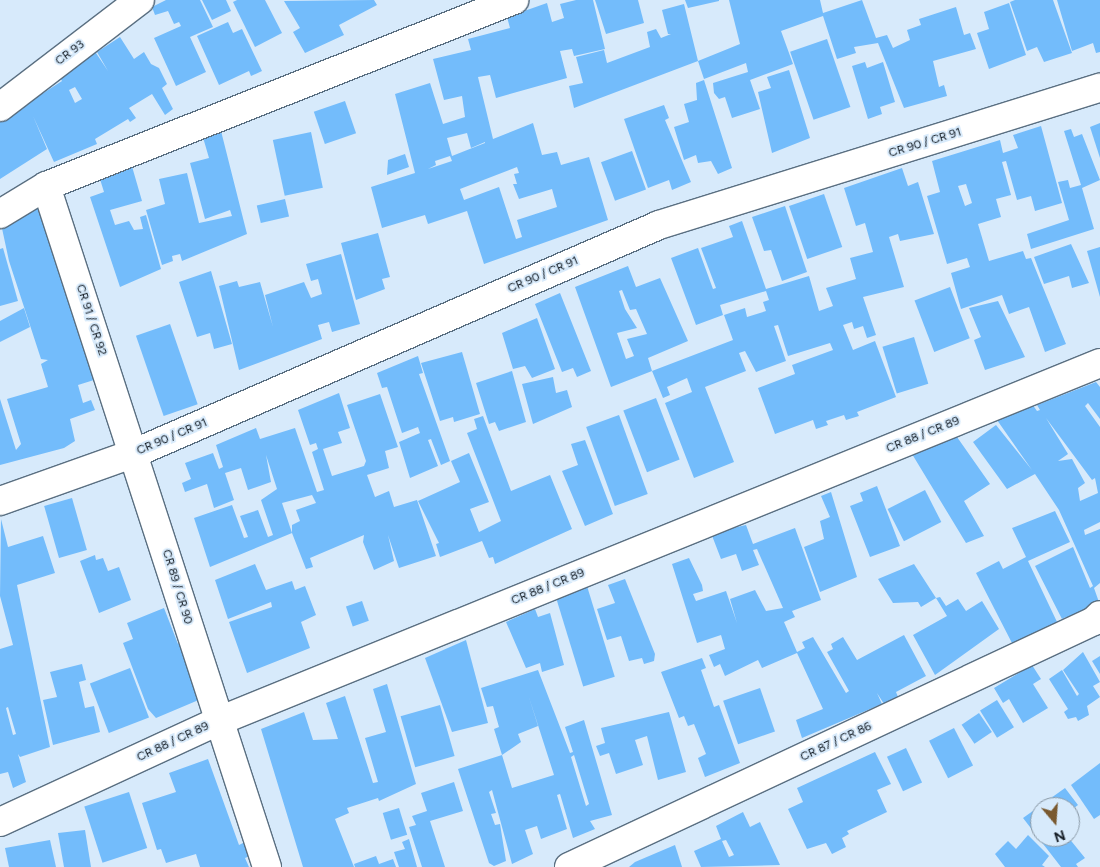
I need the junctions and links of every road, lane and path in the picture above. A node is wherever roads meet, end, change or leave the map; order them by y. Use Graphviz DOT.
graph roads {
  1 [pos="140,0"];
  2 [pos="514,0"];
  3 [pos="1100,88"];
  4 [pos="0,106"];
  5 [pos="46,186"];
  6 [pos="0,214"];
  7 [pos="1100,363"];
  8 [pos="135,453"];
  9 [pos="0,501"];
  10 [pos="1100,615"];
  11 [pos="219,721"];
  12 [pos="0,822"];
  13 [pos="267,867"];
  14 [pos="569,867"];
  1 -- 4 [label="street, CR 93"];
  2 -- 5 [label="street"];
  3 -- 8 [label="street, CR 90 / CR 91"];
  5 -- 6 [label="street"];
  5 -- 8 [label="street, CR 91 / CR 92"];
  7 -- 11 [label="street, CR 88 / CR 89"];
  8 -- 9 [label="street, CR 90 / CR 91"];
  8 -- 11 [label="street, CR 89 / CR 90"];
  10 -- 14 [label="street, CR 87 / CR 86"];
  11 -- 12 [label="street, CR 88 / CR 89"];
  11 -- 13 [label="street, CR 89 / CR 90"];
}
